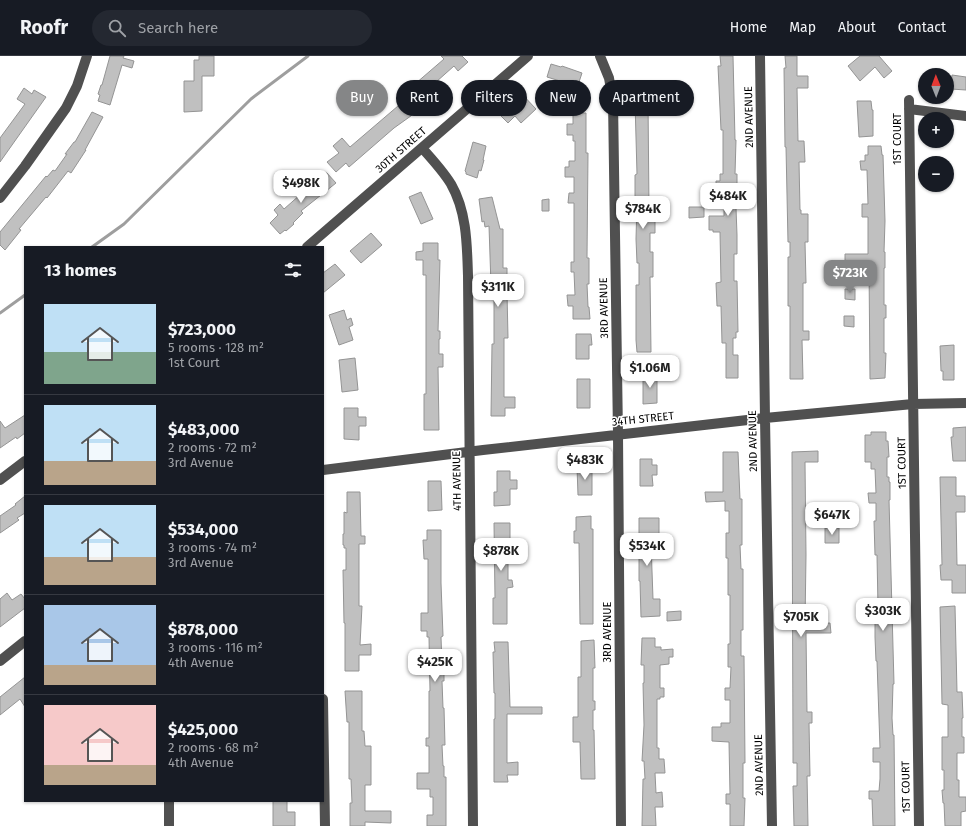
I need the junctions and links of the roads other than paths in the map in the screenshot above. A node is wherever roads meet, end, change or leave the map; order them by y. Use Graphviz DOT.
graph roads {
  1 [pos="87,56"];
  2 [pos="528,56"];
  3 [pos="600,56"];
  4 [pos="760,56"];
  5 [pos="966,116"];
  6 [pos="422,148"];
  7 [pos="0,198"];
  8 [pos="308,246"];
  9 [pos="966,403"];
  10 [pos="913,404"];
  11 [pos="764,418"];
  12 [pos="618,434"];
  13 [pos="469,452"];
  14 [pos="24,462"];
  15 [pos="324,470"];
  16 [pos="0,480"];
  17 [pos="24,642"];
  18 [pos="0,661"];
  19 [pos="324,762"];
  20 [pos="169,802"];
  21 [pos="169,826"];
  22 [pos="325,826"];
  23 [pos="473,826"];
  24 [pos="621,826"];
  25 [pos="772,826"];
  26 [pos="919,826"];
  1 -- 7 [label="street"];
  2 -- 6 [label="street, 30TH STREET"];
  3 -- 12 [label="street, 3RD AVENUE"];
  4 -- 11 [label="street, 2ND AVENUE"];
  5 -- 10 [label="street, 1ST COURT"];
  6 -- 8 [label="street, 30TH STREET"];
  6 -- 13 [label="street, 4TH AVENUE"];
  9 -- 10 [label="street, 34TH STREET"];
  10 -- 11 [label="street, 34TH STREET"];
  10 -- 26 [label="street, 1ST COURT"];
  11 -- 12 [label="street, 34TH STREET"];
  11 -- 25 [label="street, 2ND AVENUE"];
  12 -- 13 [label="street, 34TH STREET"];
  12 -- 24 [label="street, 3RD AVENUE"];
  13 -- 15 [label="street, 34TH STREET"];
  13 -- 23 [label="street, 4TH AVENUE"];
  14 -- 16 [label="street"];
  17 -- 18 [label="street"];
  19 -- 22 [label="street"];
  20 -- 21 [label="street"];
}
